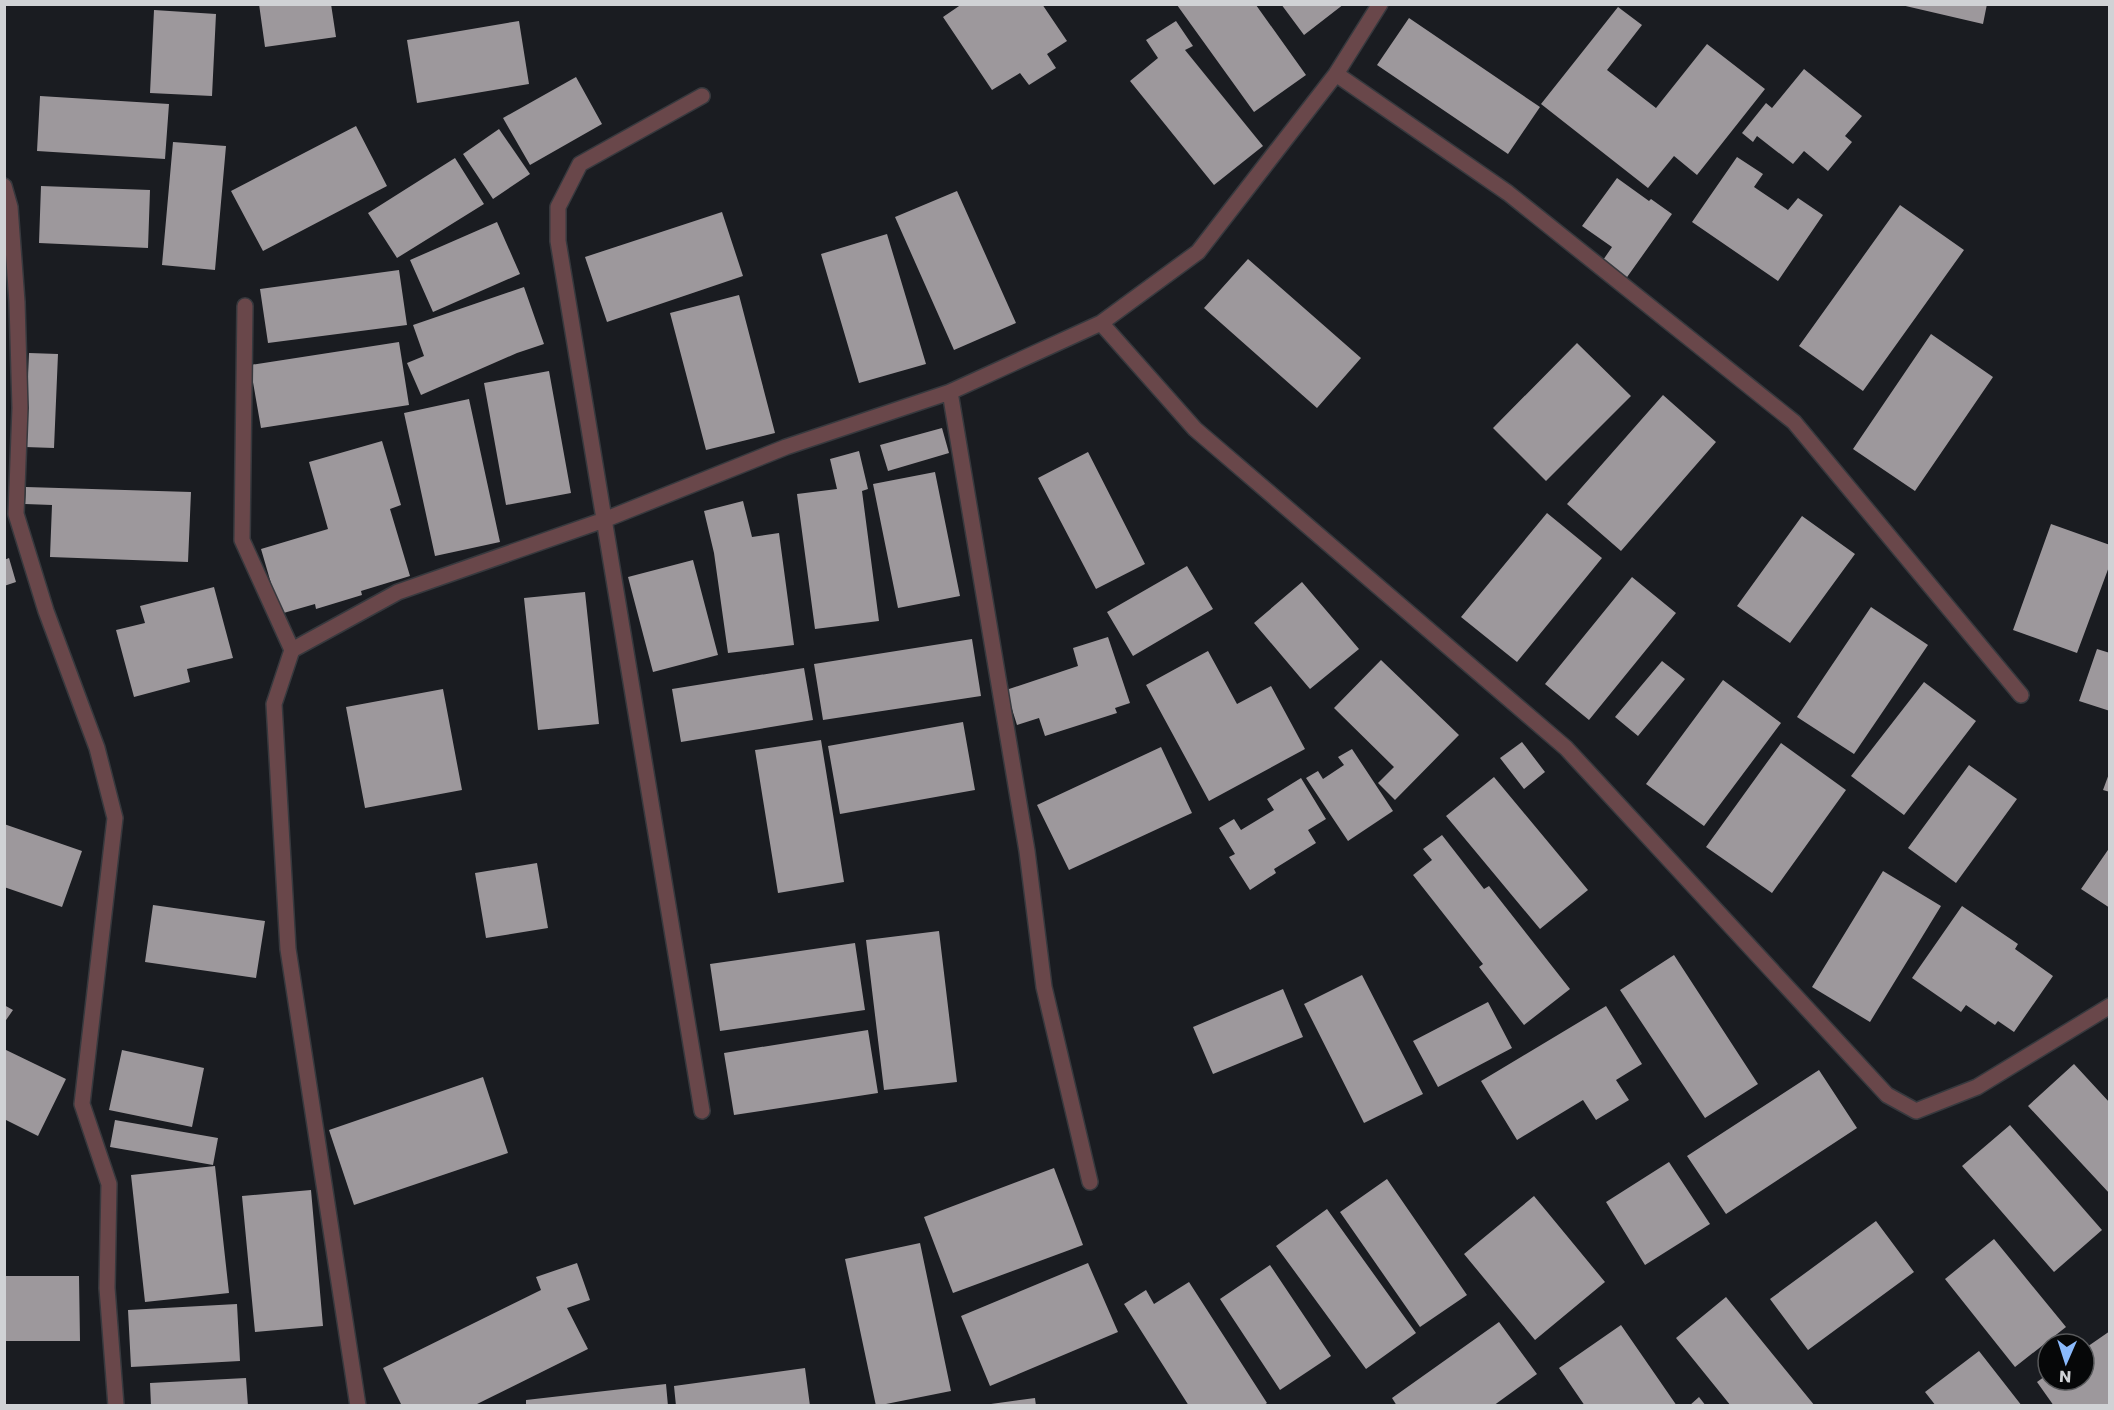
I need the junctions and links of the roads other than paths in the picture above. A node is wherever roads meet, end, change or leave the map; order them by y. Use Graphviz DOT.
graph roads {
  1 [pos="1380,4"];
  2 [pos="1336,74"];
  3 [pos="702,96"];
  4 [pos="4,186"];
  5 [pos="245,306"];
  6 [pos="1101,323"];
  7 [pos="950,392"];
  8 [pos="604,520"];
  9 [pos="292,650"];
  10 [pos="2020,695"];
  11 [pos="2109,1006"];
  12 [pos="702,1111"];
  13 [pos="1090,1182"];
  14 [pos="116,1406"];
  15 [pos="358,1406"];
  1 -- 2 [label="street"];
  2 -- 6 [label="street"];
  2 -- 10 [label="street"];
  3 -- 8 [label="street"];
  4 -- 14 [label="street"];
  5 -- 9 [label="street"];
  6 -- 7 [label="street"];
  6 -- 11 [label="street"];
  7 -- 8 [label="street"];
  7 -- 13 [label="street"];
  8 -- 9 [label="street"];
  8 -- 12 [label="street"];
  9 -- 15 [label="street"];
}
